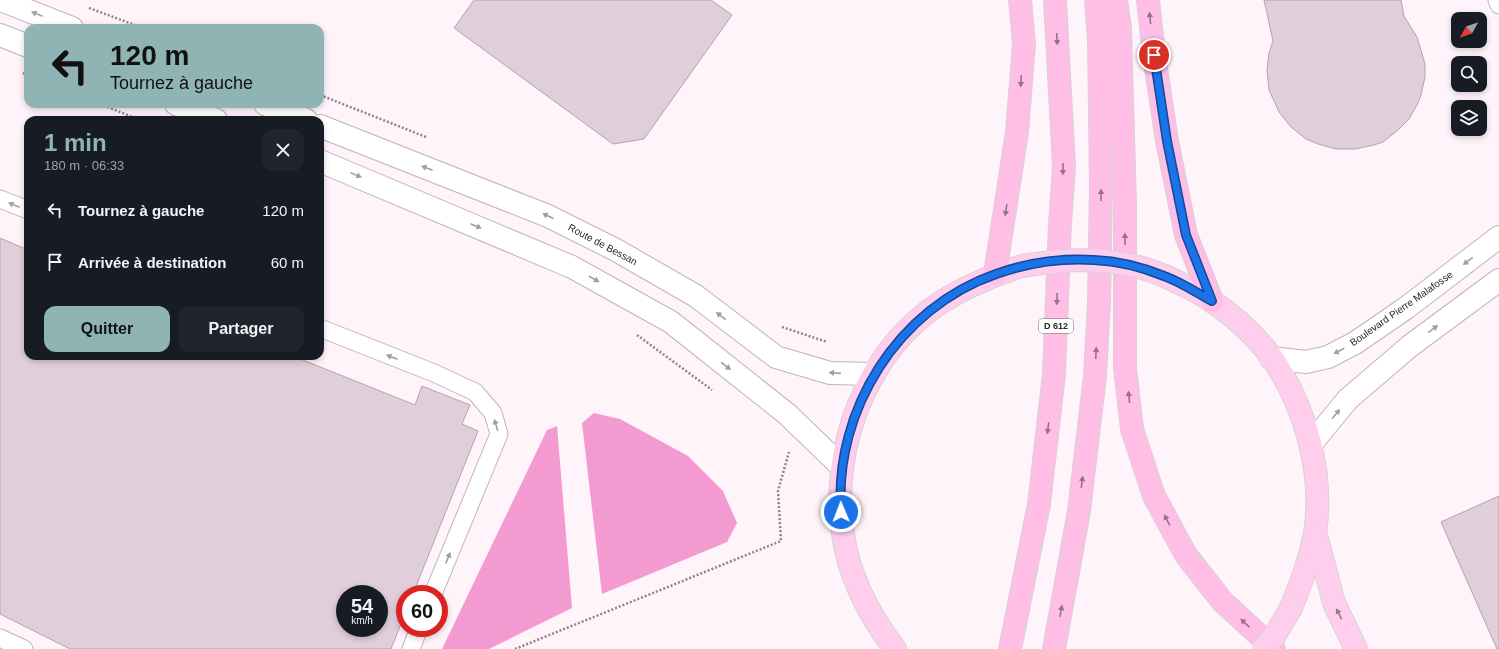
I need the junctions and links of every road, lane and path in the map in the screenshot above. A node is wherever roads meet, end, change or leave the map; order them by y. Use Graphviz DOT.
graph roads {
  1 [pos="1,0"];
  2 [pos="1020,0"];
  3 [pos="1055,0"];
  4 [pos="1096,0"];
  5 [pos="1116,0"];
  6 [pos="1148,0"];
  7 [pos="1497,0"];
  8 [pos="1499,5"];
  9 [pos="84,6"];
  10 [pos="62,24"];
  11 [pos="132,24"];
  12 [pos="0,35"];
  13 [pos="24,44"];
  14 [pos="110,108"];
  15 [pos="186,108"];
  16 [pos="275,108"];
  17 [pos="130,116"];
  18 [pos="206,116"];
  19 [pos="296,116"];
  20 [pos="324,128"];
  21 [pos="324,163"];
  22 [pos="0,199"];
  23 [pos="24,208"];
  24 [pos="1499,237"];
  25 [pos="995,274"];
  26 [pos="1499,280"];
  27 [pos="1212,301"];
  28 [pos="324,330"];
  29 [pos="634,333"];
  30 [pos="1271,358"];
  31 [pos="874,374"];
  32 [pos="714,392"];
  33 [pos="805,432"];
  34 [pos="1310,444"];
  35 [pos="842,467"];
  36 [pos="1315,532"];
  37 [pos="438,585"];
  38 [pos="416,637"];
  39 [pos="0,638"];
  40 [pos="24,649"];
  41 [pos="411,649"];
  42 [pos="514,649"];
  43 [pos="895,649"];
  44 [pos="1010,649"];
  45 [pos="1054,649"];
  46 [pos="1264,649"];
  47 [pos="1274,649"];
  48 [pos="1356,649"];
  10 -- 1 [label="street, one-way"];
  2 -- 25 [label="highway, one-way"];
  3 -- 44 [label="highway, D 612, one-way"];
  45 -- 4 [label="highway, one-way"];
  47 -- 5 [label="highway, one-way"];
  27 -- 6 [label="highway, one-way"];
  7 -- 8 [label="lane"];
  9 -- 11 [label="path"];
  12 -- 13 [label="street"];
  14 -- 17 [label="path"];
  15 -- 18 [label="street"];
  16 -- 19 [label="street"];
  31 -- 20 [label="street, Route de Bessan, one-way"];
  21 -- 33 [label="street, one-way"];
  23 -- 22 [label="lane, one-way"];
  24 -- 30 [label="street, Boulevard Pierre Malafosse, one-way"];
  25 -- 27 [label="main road, bridge"];
  25 -- 31 [label="main road"];
  34 -- 26 [label="street, one-way"];
  27 -- 30 [label="main road"];
  37 -- 28 [label="lane, one-way"];
  29 -- 32 [label="path"];
  30 -- 34 [label="main road"];
  31 -- 35 [label="main road"];
  33 -- 35 [label="street"];
  33 -- 42 [label="path"];
  34 -- 36 [label="main road"];
  35 -- 43 [label="main road"];
  36 -- 46 [label="main road, bridge"];
  48 -- 36 [label="main road, one-way"];
  38 -- 41 [label="lane"];
  39 -- 40 [label="lane"];
}
